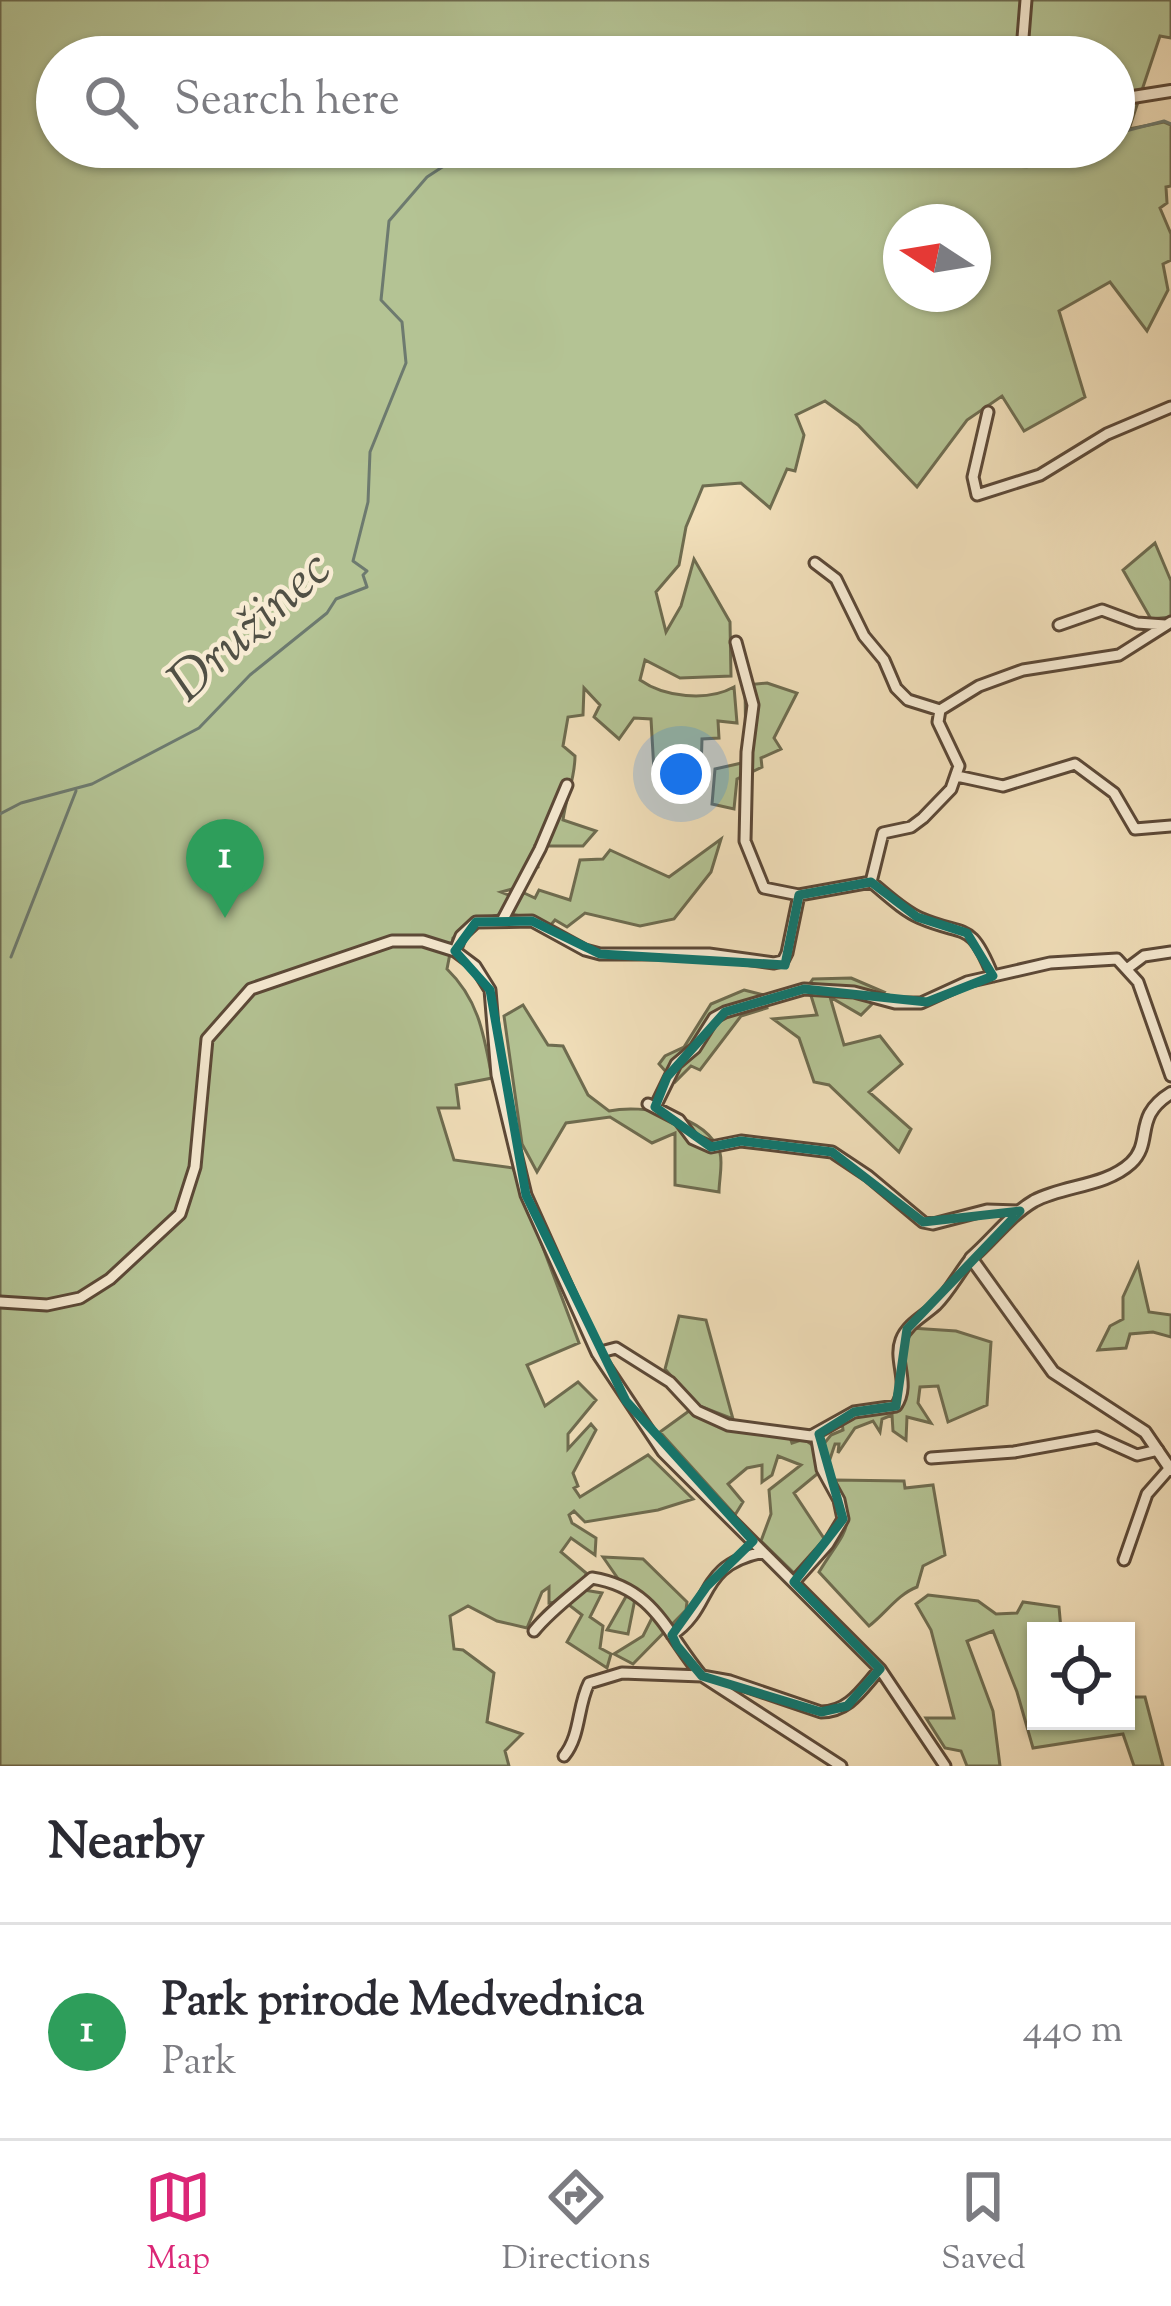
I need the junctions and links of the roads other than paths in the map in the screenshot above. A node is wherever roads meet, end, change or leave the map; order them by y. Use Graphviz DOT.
graph roads {
  1 [pos="1026,0"];
  2 [pos="1023,36"];
  3 [pos="1171,91"];
  4 [pos="1135,97"];
  5 [pos="1171,407"];
  6 [pos="988,412"];
  7 [pos="815,563"];
  8 [pos="1168,624"];
  9 [pos="1059,625"];
  10 [pos="736,642"];
  11 [pos="940,710"];
  12 [pos="958,776"];
  13 [pos="567,785"];
  14 [pos="1171,826"];
  15 [pos="871,882"];
  16 [pos="799,896"];
  17 [pos="502,921"];
  18 [pos="455,950"];
  19 [pos="1171,952"];
  20 [pos="1128,968"];
  21 [pos="993,976"];
  22 [pos="1171,1076"];
  23 [pos="1171,1093"];
  24 [pos="1020,1211"];
  25 [pos="970,1258"];
  26 [pos="0,1302"];
  27 [pos="597,1353"];
  28 [pos="816,1435"];
  29 [pos="1158,1450"];
  30 [pos="931,1458"];
  31 [pos="1170,1470"];
  32 [pos="763,1552"];
  33 [pos="1124,1560"];
  34 [pos="794,1582"];
  35 [pos="534,1631"];
  36 [pos="672,1635"];
  37 [pos="880,1670"];
  38 [pos="702,1676"];
  39 [pos="564,1756"];
  40 [pos="841,1766"];
  41 [pos="945,1766"];
  1 -- 2 [label="street"];
  3 -- 4 [label="street"];
  5 -- 6 [label="street"];
  7 -- 11 [label="street"];
  8 -- 9 [label="street"];
  8 -- 11 [label="street"];
  10 -- 16 [label="street"];
  11 -- 12 [label="street"];
  12 -- 14 [label="street"];
  12 -- 15 [label="street"];
  13 -- 17 [label="street"];
  15 -- 16 [label="street"];
  15 -- 21 [label="street"];
  16 -- 17 [label="street"];
  17 -- 18 [label="street"];
  18 -- 26 [label="street"];
  18 -- 27 [label="street"];
  19 -- 20 [label="street"];
  20 -- 21 [label="street"];
  20 -- 22 [label="street"];
  21 -- 24 [label="street"];
  23 -- 24 [label="street"];
  24 -- 25 [label="street"];
  25 -- 28 [label="street"];
  25 -- 29 [label="street"];
  27 -- 28 [label="street"];
  27 -- 32 [label="street"];
  28 -- 34 [label="street"];
  29 -- 30 [label="street"];
  29 -- 31 [label="street"];
  31 -- 33 [label="street"];
  32 -- 34 [label="street"];
  32 -- 36 [label="street"];
  34 -- 37 [label="street"];
  35 -- 36 [label="street"];
  36 -- 38 [label="street"];
  37 -- 38 [label="street"];
  37 -- 41 [label="street"];
  38 -- 39 [label="street"];
  38 -- 40 [label="street"];
}
